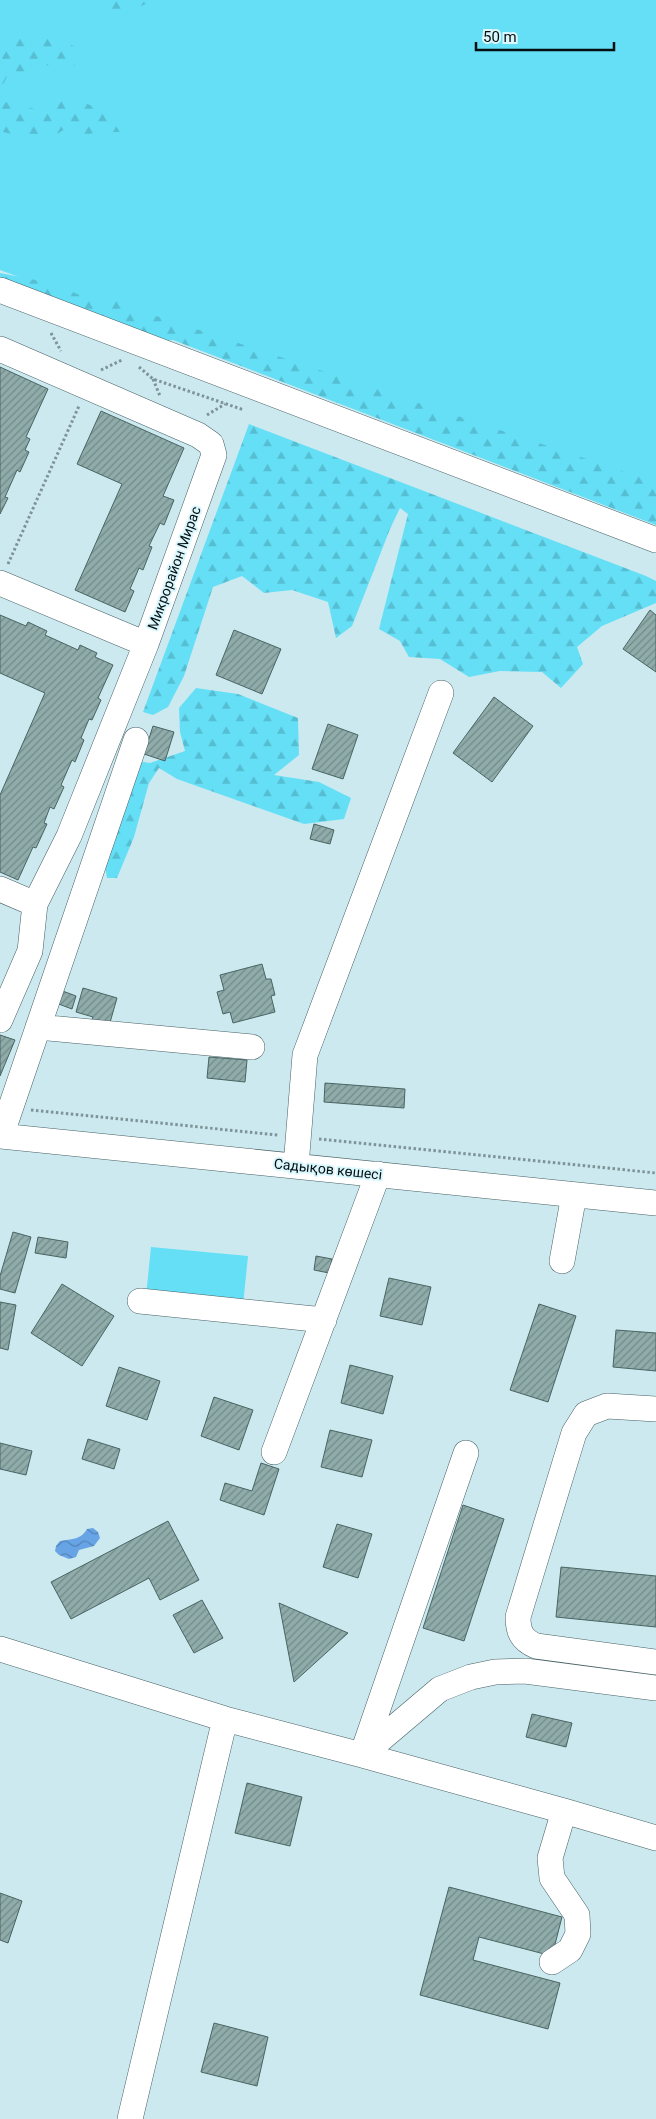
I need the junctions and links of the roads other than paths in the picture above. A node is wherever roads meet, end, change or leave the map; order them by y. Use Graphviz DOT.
graph roads {
  1 [pos="0,290"];
  2 [pos="0,349"];
  3 [pos="656,540"];
  4 [pos="2,577"];
  5 [pos="146,644"];
  6 [pos="441,693"];
  7 [pos="136,740"];
  8 [pos="0,889"];
  9 [pos="35,904"];
  10 [pos="0,1020"];
  11 [pos="38,1026"];
  12 [pos="252,1047"];
  13 [pos="1,1136"];
  14 [pos="296,1166"];
  15 [pos="378,1174"];
  16 [pos="574,1194"];
  17 [pos="656,1203"];
  18 [pos="562,1261"];
  19 [pos="140,1301"];
  20 [pos="324,1320"];
  21 [pos="656,1409"];
  22 [pos="274,1452"];
  23 [pos="466,1453"];
  24 [pos="0,1649"];
  25 [pos="656,1662"];
  26 [pos="656,1688"];
  27 [pos="225,1719"];
  28 [pos="362,1755"];
  29 [pos="564,1811"];
  30 [pos="656,1838"];
  31 [pos="552,1962"];
  32 [pos="130,2119"];
  1 -- 3 [label="street"];
  2 -- 5 [label="street, Микрорайон Мирас"];
  4 -- 5 [label="street, Микрорайон Мирас"];
  5 -- 9 [label="street, Микрорайон Мирас"];
  6 -- 14 [label="street"];
  7 -- 11 [label="street"];
  8 -- 9 [label="street"];
  9 -- 10 [label="street, Микрорайон Мирас"];
  11 -- 12 [label="street"];
  11 -- 13 [label="street"];
  13 -- 14 [label="street, Садықов көшесі"];
  14 -- 15 [label="street, Садықов көшесі"];
  15 -- 16 [label="street, Садықов көшесі"];
  15 -- 20 [label="street"];
  16 -- 17 [label="street, Садықов көшесі"];
  16 -- 18 [label="street"];
  19 -- 20 [label="street"];
  20 -- 22 [label="street"];
  21 -- 25 [label="street"];
  23 -- 28 [label="street"];
  24 -- 27 [label="street"];
  26 -- 28 [label="street"];
  27 -- 28 [label="street"];
  27 -- 32 [label="street"];
  28 -- 29 [label="street"];
  29 -- 30 [label="street"];
  29 -- 31 [label="street"];
}
